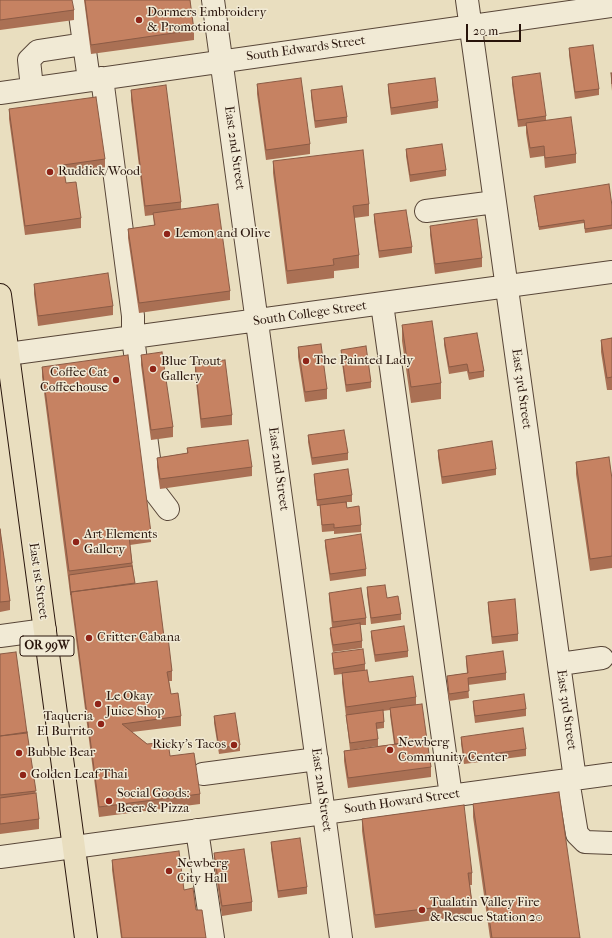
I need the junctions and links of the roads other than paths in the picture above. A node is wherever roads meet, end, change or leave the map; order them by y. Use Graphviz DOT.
graph roads {
  1 [pos="78,0"];
  2 [pos="213,0"];
  3 [pos="467,0"];
  4 [pos="612,6"];
  5 [pos="471,26"];
  6 [pos="84,44"];
  7 [pos="221,61"];
  8 [pos="95,79"];
  9 [pos="32,88"];
  10 [pos="0,93"];
  11 [pos="495,202"];
  12 [pos="426,211"];
  13 [pos="612,272"];
  14 [pos="507,286"];
  15 [pos="0,295"];
  16 [pos="382,304"];
  17 [pos="258,321"];
  18 [pos="133,338"];
  19 [pos="4,354"];
  20 [pos="168,510"];
  21 [pos="45,630"];
  22 [pos="0,636"];
  23 [pos="602,658"];
  24 [pos="560,664"];
  25 [pos="317,759"];
  26 [pos="203,774"];
  27 [pos="612,774"];
  28 [pos="572,779"];
  29 [pos="451,796"];
  30 [pos="324,813"];
  31 [pos="197,830"];
  32 [pos="612,843"];
  33 [pos="74,847"];
  34 [pos="0,857"];
  35 [pos="86,938"];
  36 [pos="212,938"];
  37 [pos="341,938"];
  1 -- 6 [label="street"];
  2 -- 7 [label="street, East 2nd Street"];
  3 -- 5 [label="street, East 3rd Street"];
  4 -- 5 [label="street, South Edwards Street"];
  5 -- 7 [label="street, South Edwards Street"];
  5 -- 11 [label="street, East 3rd Street"];
  6 -- 8 [label="street"];
  6 -- 9 [label="street"];
  7 -- 8 [label="street, South Edwards Street"];
  7 -- 17 [label="street, East 2nd Street"];
  8 -- 9 [label="street, South Edwards Street"];
  8 -- 18 [label="street"];
  9 -- 10 [label="street, South Edwards Street"];
  11 -- 12 [label="street"];
  11 -- 14 [label="street, East 3rd Street"];
  13 -- 14 [label="street, South College Street"];
  14 -- 16 [label="street, South College Street"];
  14 -- 24 [label="street, East 3rd Street"];
  15 -- 19 [label="main road, East 1st Street / OR 99W"];
  16 -- 17 [label="street, South College Street"];
  16 -- 29 [label="street"];
  17 -- 18 [label="street, South College Street"];
  17 -- 25 [label="street, East 2nd Street"];
  18 -- 19 [label="street, South College Street"];
  18 -- 20 [label="street"];
  19 -- 21 [label="main road, East 1st Street / OR 99W"];
  21 -- 22 [label="street"];
  21 -- 33 [label="main road, East 1st Street / OR 99W"];
  23 -- 24 [label="street"];
  24 -- 28 [label="street, East 3rd Street"];
  25 -- 26 [label="street"];
  25 -- 30 [label="street, East 2nd Street"];
  27 -- 28 [label="street, South Howard Street"];
  28 -- 29 [label="street, South Howard Street"];
  28 -- 32 [label="street, East 3rd Street"];
  29 -- 30 [label="street, South Howard Street"];
  30 -- 31 [label="street, South Howard Street"];
  30 -- 37 [label="street, East 2nd Street"];
  31 -- 33 [label="street, South Howard Street"];
  31 -- 36 [label="street"];
  33 -- 34 [label="street, South Howard Street"];
  33 -- 35 [label="main road, East 1st Street / OR 99W"];
}
